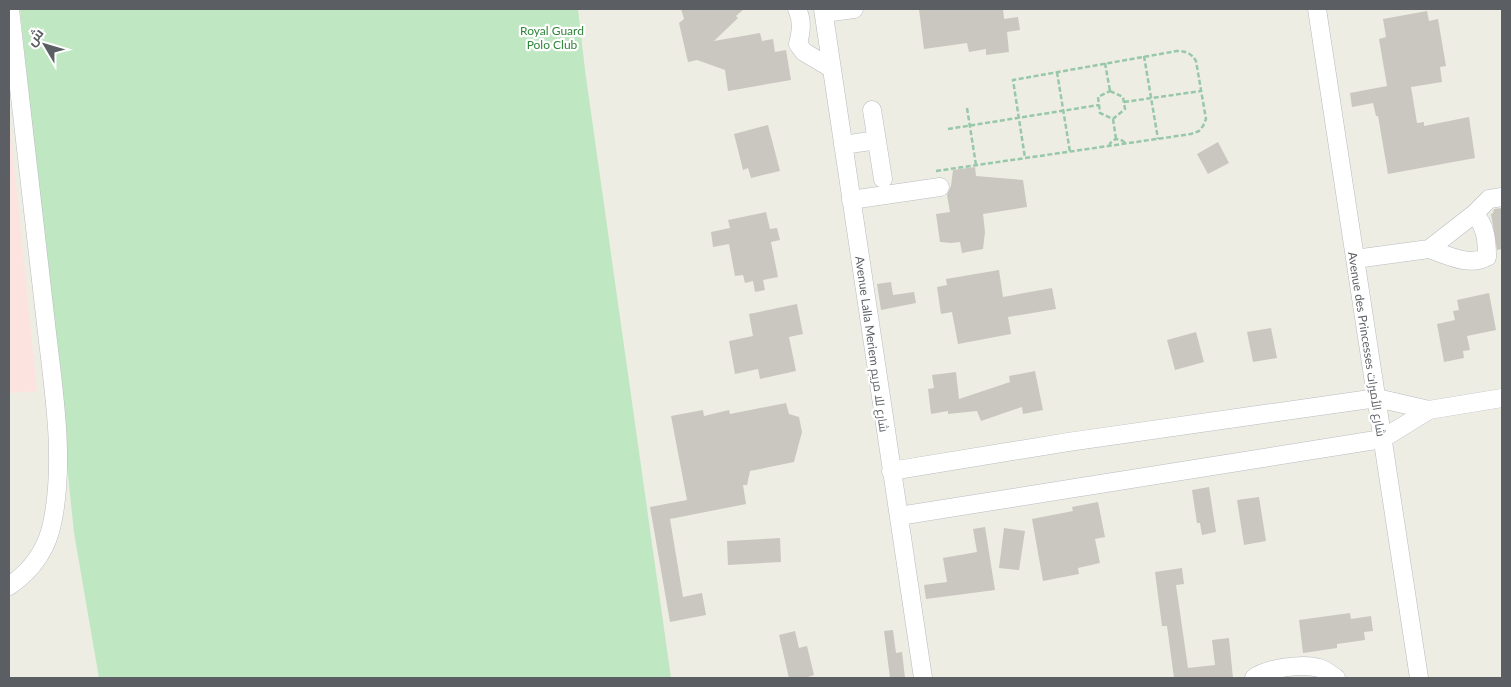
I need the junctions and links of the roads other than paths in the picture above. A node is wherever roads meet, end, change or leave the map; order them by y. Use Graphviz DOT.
graph roads {
  1 [pos="10,9"];
  2 [pos="797,9"];
  3 [pos="854,9"];
  4 [pos="1317,9"];
  5 [pos="823,11"];
  6 [pos="831,68"];
  7 [pos="872,110"];
  8 [pos="877,140"];
  9 [pos="842,145"];
  10 [pos="883,179"];
  11 [pos="940,187"];
  12 [pos="1502,197"];
  13 [pos="851,200"];
  14 [pos="1474,214"];
  15 [pos="1429,249"];
  16 [pos="1355,259"];
  17 [pos="1377,398"];
  18 [pos="1502,398"];
  19 [pos="1429,410"];
  20 [pos="1382,439"];
  21 [pos="891,471"];
  22 [pos="899,516"];
  23 [pos="9,586"];
  24 [pos="923,678"];
  25 [pos="1254,678"];
  26 [pos="1336,678"];
  27 [pos="1419,678"];
  1 -- 23 [label="street"];
  2 -- 6 [label="street"];
  3 -- 5 [label="street"];
  4 -- 16 [label="street, Avenue des Princesses شارع الأميرات"];
  5 -- 6 [label="street, Avenue Lalla Meriem شارع للا مريم"];
  6 -- 9 [label="street, Avenue Lalla Meriem شارع للا مريم"];
  7 -- 8 [label="street"];
  8 -- 9 [label="street"];
  8 -- 10 [label="street"];
  9 -- 13 [label="street, Avenue Lalla Meriem شارع للا مريم"];
  11 -- 13 [label="street"];
  12 -- 14 [label="street"];
  13 -- 21 [label="street, Avenue Lalla Meriem شارع للا مريم"];
  14 -- 15 [label="street"];
  14 -- 15 [label="street"];
  15 -- 16 [label="street"];
  16 -- 17 [label="street, Avenue des Princesses شارع الأميرات"];
  17 -- 19 [label="street"];
  17 -- 20 [label="street, Avenue des Princesses شارع الأميرات"];
  17 -- 21 [label="street"];
  18 -- 19 [label="street"];
  19 -- 20 [label="street"];
  20 -- 22 [label="street"];
  20 -- 27 [label="street, Avenue des Princesses شارع الأميرات"];
  21 -- 22 [label="street, Avenue Lalla Meriem شارع للا مريم"];
  22 -- 24 [label="street, Avenue Lalla Meriem شارع للا مريم"];
  25 -- 26 [label="street"];
}
